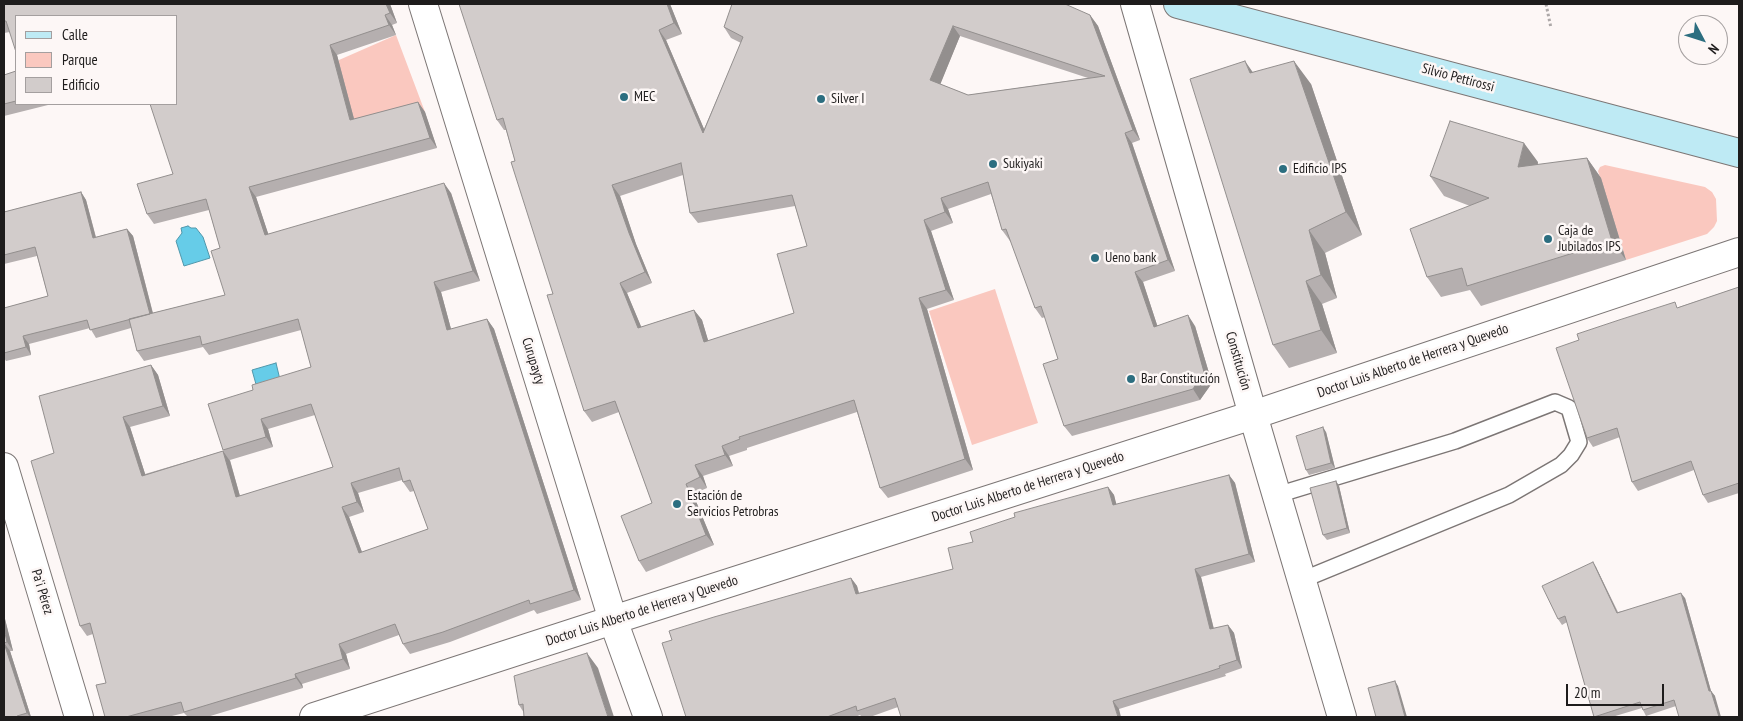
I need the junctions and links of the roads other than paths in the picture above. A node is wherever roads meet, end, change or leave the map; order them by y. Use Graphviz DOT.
graph roads {
  1 [pos="423,4"];
  2 [pos="1135,4"];
  3 [pos="1178,4"];
  4 [pos="1739,153"];
  5 [pos="1739,252"];
  6 [pos="1253,415"];
  7 [pos="4,466"];
  8 [pos="1277,495"];
  9 [pos="1302,580"];
  10 [pos="613,620"];
  11 [pos="80,717"];
  12 [pos="314,717"];
  13 [pos="648,717"];
  14 [pos="1342,717"];
  1 -- 10 [label="street, Curupayty"];
  2 -- 6 [label="street, Constitución"];
  3 -- 4 [label="main road, Silvio Pettirossi"];
  5 -- 6 [label="street, Doctor Luis Alberto de Herrera y Quevedo"];
  6 -- 8 [label="street, Constitución"];
  6 -- 10 [label="street, Doctor Luis Alberto de Herrera y Quevedo"];
  7 -- 11 [label="street, Pa'i Pérez"];
  8 -- 9 [label="street, Constitución"];
  8 -- 9 [label="lane"];
  9 -- 14 [label="street, Constitución"];
  10 -- 12 [label="street, Doctor Luis Alberto de Herrera y Quevedo"];
  10 -- 13 [label="street, Curupayty"];
}
